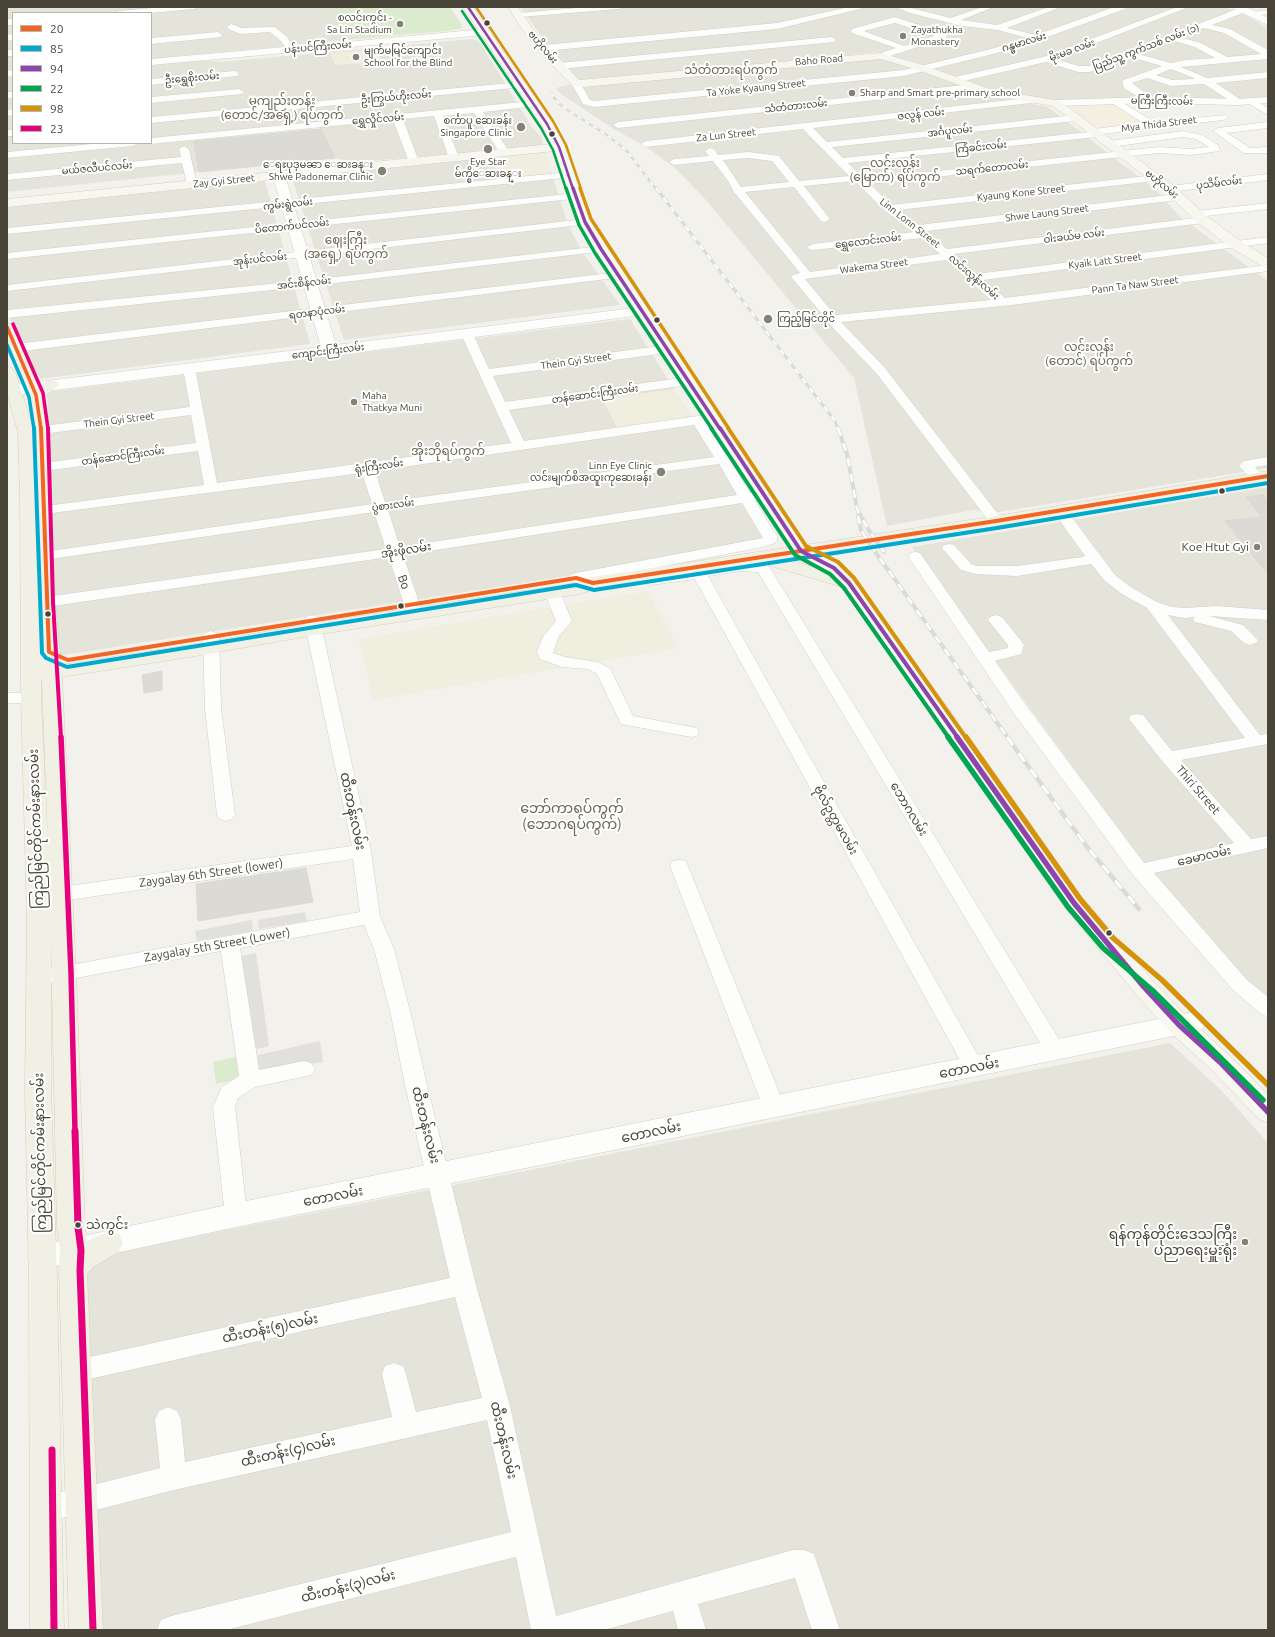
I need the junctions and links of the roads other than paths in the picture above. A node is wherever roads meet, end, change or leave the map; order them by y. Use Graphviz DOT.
graph roads {
  1 [pos="194,7"];
  2 [pos="468,7"];
  3 [pos="619,7"];
  4 [pos="860,7"];
  5 [pos="898,7"];
  6 [pos="922,7"];
  7 [pos="990,7"];
  8 [pos="1057,7"];
  9 [pos="1122,7"];
  10 [pos="1185,7"];
  11 [pos="1245,10"];
  12 [pos="516,11"];
  13 [pos="910,11"];
  14 [pos="138,12"];
  15 [pos="1268,12"];
  16 [pos="953,21"];
  17 [pos="1268,22"];
  18 [pos="912,25"];
  19 [pos="1204,25"];
  20 [pos="231,27"];
  21 [pos="998,28"];
  22 [pos="898,29"];
  23 [pos="484,32"];
  24 [pos="885,33"];
  25 [pos="1052,33"];
  26 [pos="218,35"];
  27 [pos="871,37"];
  28 [pos="1036,38"];
  29 [pos="1172,38"];
  30 [pos="831,40"];
  31 [pos="152,41"];
  32 [pos="1090,43"];
  33 [pos="1104,47"];
  34 [pos="544,48"];
  35 [pos="903,48"];
  36 [pos="291,50"];
  37 [pos="1117,51"];
  38 [pos="1131,54"];
  39 [pos="1268,55"];
  40 [pos="227,56"];
  41 [pos="881,56"];
  42 [pos="1046,59"];
  43 [pos="1226,60"];
  44 [pos="152,62"];
  45 [pos="559,66"];
  46 [pos="1171,66"];
  47 [pos="922,68"];
  48 [pos="234,74"];
  49 [pos="1148,75"];
  50 [pos="1268,75"];
  51 [pos="955,80"];
  52 [pos="1206,81"];
  53 [pos="152,82"];
  54 [pos="576,83"];
  55 [pos="522,85"];
  56 [pos="974,87"];
  57 [pos="238,92"];
  58 [pos="152,100"];
  59 [pos="636,100"];
  60 [pos="1036,100"];
  61 [pos="1149,100"];
  62 [pos="1268,100"];
  63 [pos="1115,101"];
  64 [pos="1251,101"];
  65 [pos="1056,102"];
  66 [pos="1204,102"];
  67 [pos="1238,102"];
  68 [pos="533,104"];
  69 [pos="477,110"];
  70 [pos="1268,112"];
  71 [pos="438,114"];
  72 [pos="397,117"];
  73 [pos="1223,117"];
  74 [pos="1075,118"];
  75 [pos="152,120"];
  76 [pos="248,122"];
  77 [pos="652,122"];
  78 [pos="637,123"];
  79 [pos="618,125"];
  80 [pos="1152,125"];
  81 [pos="1268,125"];
  82 [pos="806,127"];
  83 [pos="1241,128"];
  84 [pos="1096,133"];
  85 [pos="181,138"];
  86 [pos="698,138"];
  87 [pos="152,141"];
  88 [pos="122,144"];
  89 [pos="1110,144"];
  90 [pos="824,145"];
  91 [pos="560,147"];
  92 [pos="1268,150"];
  93 [pos="505,153"];
  94 [pos="1123,153"];
  95 [pos="7,155"];
  96 [pos="454,158"];
  97 [pos="715,158"];
  98 [pos="186,160"];
  99 [pos="840,161"];
  100 [pos="414,162"];
  101 [pos="674,162"];
  102 [pos="569,175"];
  103 [pos="279,176"];
  104 [pos="7,177"];
  105 [pos="1268,177"];
  106 [pos="1155,178"];
  107 [pos="859,180"];
  108 [pos="192,184"];
  109 [pos="796,184"];
  110 [pos="738,190"];
  111 [pos="1174,193"];
  112 [pos="577,196"];
  113 [pos="7,203"];
  114 [pos="288,204"];
  115 [pos="1268,206"];
  116 [pos="888,208"];
  117 [pos="1200,217"];
  118 [pos="825,219"];
  119 [pos="585,222"];
  120 [pos="294,226"];
  121 [pos="920,231"];
  122 [pos="7,232"];
  123 [pos="1268,240"];
  124 [pos="1235,244"];
  125 [pos="813,247"];
  126 [pos="601,249"];
  127 [pos="302,254"];
  128 [pos="948,254"];
  129 [pos="7,256"];
  130 [pos="1268,264"];
  131 [pos="1268,268"];
  132 [pos="619,275"];
  133 [pos="802,276"];
  134 [pos="974,278"];
  135 [pos="310,283"];
  136 [pos="7,288"];
  137 [pos="1001,301"];
  138 [pos="642,311"];
  139 [pos="319,312"];
  140 [pos="7,314"];
  141 [pos="832,319"];
  142 [pos="7,327"];
  143 [pos="467,334"];
  144 [pos="11,348"];
  145 [pos="667,348"];
  146 [pos="330,351"];
  147 [pos="189,368"];
  148 [pos="7,371"];
  149 [pos="485,372"];
  150 [pos="688,381"];
  151 [pos="51,385"];
  152 [pos="33,388"];
  153 [pos="14,390"];
  154 [pos="501,407"];
  155 [pos="197,410"];
  156 [pos="713,418"];
  157 [pos="698,420"];
  158 [pos="34,431"];
  159 [pos="203,446"];
  160 [pos="519,446"];
  161 [pos="740,457"];
  162 [pos="723,459"];
  163 [pos="1268,461"];
  164 [pos="43,467"];
  165 [pos="367,468"];
  166 [pos="1263,476"];
  167 [pos="212,487"];
  168 [pos="764,495"];
  169 [pos="747,498"];
  170 [pos="380,507"];
  171 [pos="44,510"];
  172 [pos="1059,510"];
  173 [pos="996,521"];
  174 [pos="949,548"];
  175 [pos="801,551"];
  176 [pos="394,552"];
  177 [pos="915,556"];
  178 [pos="38,557"];
  179 [pos="1093,557"];
  180 [pos="760,563"];
  181 [pos="699,573"];
  182 [pos="639,576"];
  183 [pos="585,580"];
  184 [pos="849,583"];
  185 [pos="552,592"];
  186 [pos="46,602"];
  187 [pos="1152,605"];
  188 [pos="413,609"];
  189 [pos="1184,614"];
  190 [pos="1268,615"];
  191 [pos="996,620"];
  192 [pos="313,625"];
  193 [pos="1250,640"];
  194 [pos="210,642"];
  195 [pos="985,658"];
  196 [pos="48,672"];
  197 [pos="7,698"];
  198 [pos="1137,720"];
  199 [pos="691,732"];
  200 [pos="1262,740"];
  201 [pos="1168,757"];
  202 [pos="226,815"];
  203 [pos="1268,842"];
  204 [pos="1247,846"];
  205 [pos="362,851"];
  206 [pos="679,866"];
  207 [pos="1140,870"];
  208 [pos="54,909"];
  209 [pos="370,917"];
  210 [pos="230,943"];
  211 [pos="64,973"];
  212 [pos="38,978"];
  213 [pos="1268,1010"];
  214 [pos="1186,1023"];
  215 [pos="1055,1050"];
  216 [pos="974,1066"];
  217 [pos="304,1069"];
  218 [pos="250,1080"];
  219 [pos="1268,1095"];
  220 [pos="774,1107"];
  221 [pos="1268,1112"];
  222 [pos="69,1149"];
  223 [pos="39,1155"];
  224 [pos="439,1175"];
  225 [pos="236,1215"];
  226 [pos="109,1243"];
  227 [pos="73,1249"];
  228 [pos="42,1257"];
  229 [pos="464,1285"];
  230 [pos="76,1371"];
  231 [pos="394,1374"];
  232 [pos="497,1406"];
  233 [pos="168,1419"];
  234 [pos="407,1425"];
  235 [pos="174,1477"];
  236 [pos="81,1501"];
  237 [pos="46,1508"];
  238 [pos="526,1541"];
  239 [pos="682,1595"];
  240 [pos="47,1630"];
  241 [pos="86,1630"];
  242 [pos="171,1630"];
  243 [pos="546,1630"];
  244 [pos="554,1630"];
  245 [pos="692,1630"];
  246 [pos="826,1630"];
  1 -- 14 [label="street"];
  2 -- 23 [label="main road"];
  3 -- 12 [label="street"];
  4 -- 34 [label="street"];
  5 -- 13 [label="street"];
  6 -- 13 [label="street"];
  7 -- 16 [label="street"];
  8 -- 21 [label="street"];
  9 -- 25 [label="street, ဂန္ဓမာလမ်း"];
  10 -- 32 [label="street, မိုးမခ လမ်း"];
  11 -- 15 [label="street, ပြည်သူ့ ကွက်သစ် လမ်း (၁)"];
  11 -- 17 [label="street"];
  11 -- 19 [label="street, ပြည်သူ့ ကွက်သစ် လမ်း (၁)"];
  12 -- 34 [label="main road, ဗဟိုလမ်း"];
  13 -- 16 [label="street"];
  16 -- 21 [label="street"];
  18 -- 22 [label="street"];
  18 -- 27 [label="street"];
  18 -- 35 [label="street"];
  19 -- 29 [label="street, ပြည်သူ့ ကွက်သစ် လမ်း (၁)"];
  19 -- 39 [label="street"];
  20 -- 36 [label="street"];
  21 -- 28 [label="street"];
  23 -- 36 [label="street, ပန်းပင်ကြီးလမ်း"];
  23 -- 55 [label="main road"];
  24 -- 27 [label="street"];
  25 -- 28 [label="street, ဂန္ဓမာလမ်း"];
  25 -- 32 [label="street"];
  26 -- 31 [label="street"];
  27 -- 35 [label="street"];
  28 -- 47 [label="street, ဂန္ဓမာလမ်း"];
  29 -- 38 [label="street, ပြည်သူ့ ကွက်သစ် လမ်း (၁)"];
  29 -- 43 [label="street"];
  30 -- 45 [label="street"];
  32 -- 33 [label="street"];
  32 -- 42 [label="street, မိုးမခ လမ်း"];
  34 -- 45 [label="main road, ဗဟိုလမ်း"];
  35 -- 41 [label="street"];
  36 -- 40 [label="street, ပန်းပင်ကြီးလမ်း"];
  37 -- 38 [label="street"];
  38 -- 42 [label="street, ပြည်သူ့ ကွက်သစ် လမ်း (၁)"];
  38 -- 46 [label="street"];
  39 -- 43 [label="street"];
  40 -- 44 [label="street, ပန်းပင်ကြီးလမ်း"];
  40 -- 48 [label="street"];
  41 -- 47 [label="main road, Baho Road"];
  41 -- 54 [label="main road, Baho Road"];
  42 -- 51 [label="street, မိုးမခ လမ်း"];
  43 -- 46 [label="street"];
  45 -- 54 [label="main road, ဗဟိုလမ်း"];
  46 -- 49 [label="street"];
  46 -- 52 [label="street"];
  47 -- 51 [label="main road, Baho Road"];
  47 -- 59 [label="street, Ta Yoke Kyaung Street"];
  48 -- 53 [label="street, ဦးရွှေစိုးလမ်း"];
  48 -- 57 [label="street"];
  49 -- 52 [label="street"];
  49 -- 61 [label="street"];
  50 -- 52 [label="street"];
  51 -- 56 [label="main road, Baho Road"];
  52 -- 67 [label="street"];
  54 -- 59 [label="street, Ta Yoke Kyaung Street"];
  55 -- 68 [label="main road"];
  55 -- 76 [label="street, ဦးကြွယ်ဟိုးလမ်း"];
  56 -- 60 [label="main road, Baho Road"];
  56 -- 77 [label="street, သံတံတားလမ်း"];
  57 -- 58 [label="street"];
  57 -- 76 [label="street"];
  59 -- 77 [label="street"];
  60 -- 65 [label="main road, Baho Road"];
  60 -- 82 [label="street, ဇလွန် လမ်း"];
  61 -- 63 [label="street, မကြီးကြီးလမ်း"];
  61 -- 66 [label="street, မကြီးကြီးလမ်း"];
  62 -- 64 [label="street, မကြီးကြီးလမ်း"];
  63 -- 65 [label="street, မကြီးကြီးလမ်း"];
  63 -- 80 [label="street"];
  64 -- 67 [label="street, မကြီးကြီးလမ်း"];
  64 -- 70 [label="street"];
  65 -- 74 [label="main road, ဗဟိုလမ်း"];
  66 -- 67 [label="street, မကြီးကြီးလမ်း"];
  66 -- 73 [label="street"];
  68 -- 69 [label="street, ရွှေလှိုင်လမ်း"];
  68 -- 91 [label="main road"];
  69 -- 71 [label="street, ရွှေလှိုင်လမ်း"];
  69 -- 93 [label="street"];
  71 -- 72 [label="street, ရွှေလှိုင်လမ်း"];
  71 -- 96 [label="street"];
  72 -- 76 [label="street, ရွှေလှိုင်လမ်း"];
  72 -- 100 [label="street"];
  73 -- 80 [label="street, Mya Thida Street"];
  73 -- 83 [label="street"];
  74 -- 84 [label="main road, ဗဟိုလမ်း"];
  74 -- 90 [label="street, အင်္ဂပူလမ်း"];
  75 -- 76 [label="street, ဦးကြွယ်ဟိုးလမ်း"];
  76 -- 85 [label="street, ရွှေလှိုင်လမ်း"];
  77 -- 78 [label="street, သံတံတားလမ်း"];
  78 -- 79 [label="street, သံတံတားလမ်း"];
  78 -- 86 [label="street, Za Lun Street"];
  80 -- 84 [label="street, Mya Thida Street"];
  81 -- 83 [label="street"];
  82 -- 86 [label="street, Za Lun Street"];
  82 -- 90 [label="street, Linn Lonn Street"];
  83 -- 92 [label="street"];
  84 -- 89 [label="main road, ဗဟိုလမ်း"];
  84 -- 99 [label="street, ကြံခင်းလမ်း"];
  85 -- 87 [label="street, ရွှေလှိုင်လမ်း"];
  85 -- 98 [label="street"];
  86 -- 97 [label="street"];
  88 -- 95 [label="street"];
  89 -- 94 [label="main road, ဗဟိုလမ်း"];
  89 -- 94 [label="street, သရက်တောလမ်း"];
  90 -- 99 [label="street, Linn Lonn Street"];
  91 -- 93 [label="main road, Zay Gyi Street"];
  91 -- 102 [label="main road"];
  93 -- 96 [label="main road, Zay Gyi Street"];
  94 -- 106 [label="main road, ဗဟိုလမ်း"];
  94 -- 107 [label="street, သရက်တောလမ်း"];
  96 -- 100 [label="main road, Zay Gyi Street"];
  97 -- 101 [label="street"];
  97 -- 109 [label="street"];
  97 -- 110 [label="street"];
  98 -- 104 [label="street, မယ်ဇလီပင်လမ်း"];
  98 -- 108 [label="street"];
  99 -- 107 [label="street, Linn Lonn Street"];
  100 -- 103 [label="main road, Zay Gyi Street"];
  102 -- 112 [label="main road"];
  102 -- 114 [label="street, ကွမ်းရွဲလမ်း"];
  103 -- 108 [label="main road, Zay Gyi Street"];
  103 -- 114 [label="street"];
  105 -- 111 [label="street, ပုသိမ်လမ်း"];
  106 -- 111 [label="main road, ဗဟိုလမ်း"];
  106 -- 116 [label="street, Kyaung Kone Street"];
  107 -- 109 [label="street, သရက်တောလမ်း"];
  107 -- 116 [label="street, Linn Lonn Street"];
  108 -- 113 [label="main road, Zay Gyi Street"];
  109 -- 110 [label="street, သရက်တောလမ်း"];
  109 -- 118 [label="street"];
  110 -- 133 [label="street"];
  111 -- 117 [label="main road, ဗဟိုလမ်း"];
  111 -- 121 [label="street, Shwe Laung Street"];
  112 -- 119 [label="main road"];
  112 -- 120 [label="street, ပိတောက်ပင်လမ်း"];
  114 -- 120 [label="street"];
  114 -- 122 [label="street, ကွမ်းရွဲလမ်း"];
  115 -- 117 [label="street, ဝါးခယ်မ လမ်း"];
  116 -- 121 [label="street, Linn Lonn Street"];
  117 -- 124 [label="main road, ဗဟိုလမ်း"];
  117 -- 128 [label="street, ဝါးခယ်မ လမ်း"];
  119 -- 126 [label="main road"];
  119 -- 127 [label="street, အုန်းပင်လမ်း"];
  120 -- 127 [label="street"];
  120 -- 129 [label="street, ပိတောက်ပင်လမ်း"];
  121 -- 125 [label="street, ရွှေလောင်းလမ်း"];
  121 -- 128 [label="street, Linn Lonn Street"];
  123 -- 124 [label="street, Kyaik Latt Street"];
  124 -- 130 [label="main road, ဗဟိုလမ်း"];
  124 -- 134 [label="street, Kyaik Latt Street"];
  126 -- 132 [label="main road"];
  126 -- 135 [label="street, အင်းစိန်လမ်း"];
  127 -- 135 [label="street"];
  127 -- 136 [label="street, အုန်းပင်လမ်း"];
  128 -- 133 [label="street, Wakema Street"];
  128 -- 134 [label="street, လင်းလွန်းလမ်း"];
  131 -- 137 [label="street, Pann Ta Naw Street"];
  132 -- 138 [label="main road"];
  132 -- 139 [label="street, ရတနာပုံလမ်း"];
  133 -- 141 [label="street"];
  134 -- 137 [label="street, လင်းလွန်းလမ်း"];
  135 -- 139 [label="street"];
  135 -- 140 [label="street, အင်းစိန်လမ်း"];
  137 -- 141 [label="street, Pann Ta Naw Street"];
  138 -- 143 [label="street, ကျောင်းကြီးလမ်း"];
  138 -- 145 [label="main road"];
  139 -- 144 [label="street, ရတနာပုံလမ်း"];
  139 -- 146 [label="street"];
  141 -- 173 [label="street"];
  142 -- 144 [label="main road"];
  143 -- 146 [label="street, ကျောင်းကြီးလမ်း"];
  143 -- 149 [label="street"];
  144 -- 152 [label="main road"];
  145 -- 149 [label="street, Thein Gyi Street"];
  145 -- 150 [label="main road"];
  146 -- 147 [label="street, ကျောင်းကြီးလမ်း"];
  147 -- 151 [label="street, ကျောင်းကြီးလမ်း"];
  147 -- 155 [label="street"];
  148 -- 153 [label="main road"];
  149 -- 154 [label="street"];
  150 -- 154 [label="street, တန်ဆောင်းကြီးလမ်း"];
  150 -- 156 [label="main road"];
  151 -- 152 [label="main road"];
  152 -- 153 [label="street"];
  152 -- 158 [label="main road"];
  153 -- 158 [label="main road"];
  154 -- 160 [label="street"];
  155 -- 158 [label="street, Thein Gyi Street"];
  155 -- 159 [label="street"];
  156 -- 157 [label="street, ရုံးကြီးလမ်း"];
  156 -- 161 [label="main road"];
  157 -- 160 [label="street, ရုံးကြီးလမ်း"];
  157 -- 162 [label="street"];
  158 -- 164 [label="main road"];
  158 -- 178 [label="main road"];
  159 -- 164 [label="street, တန်ဆောင်ကြီးလမ်း"];
  159 -- 167 [label="street"];
  160 -- 165 [label="street, ရုံးကြီးလမ်း"];
  161 -- 162 [label="street, ပွဲစားလမ်း"];
  161 -- 168 [label="main road"];
  162 -- 169 [label="street"];
  162 -- 170 [label="street, ပွဲစားလမ်း"];
  163 -- 166 [label="street"];
  164 -- 171 [label="main road"];
  165 -- 167 [label="street, ရုံးကြီးလမ်း"];
  165 -- 170 [label="street, Bo"];
  166 -- 172 [label="main road"];
  167 -- 171 [label="street, ရုံးကြီးလမ်း"];
  168 -- 169 [label="street, အိုးဖိုလမ်း"];
  168 -- 175 [label="main road"];
  169 -- 176 [label="street, အိုးဖိုလမ်း"];
  169 -- 183 [label="street"];
  170 -- 176 [label="street, Bo"];
  170 -- 178 [label="street, ပွဲစားလမ်း"];
  171 -- 178 [label="main road"];
  172 -- 173 [label="main road"];
  172 -- 179 [label="street"];
  173 -- 175 [label="main road"];
  174 -- 179 [label="street"];
  175 -- 180 [label="main road"];
  175 -- 184 [label="main road"];
  176 -- 186 [label="street, အိုးဖိုလမ်း"];
  176 -- 188 [label="street, Bo"];
  177 -- 195 [label="street"];
  178 -- 186 [label="main road"];
  178 -- 196 [label="main road"];
  179 -- 187 [label="street"];
  180 -- 181 [label="street"];
  180 -- 182 [label="main road"];
  180 -- 184 [label="main road"];
  180 -- 215 [label="street, ဘောဂလမ်း"];
  181 -- 182 [label="street"];
  181 -- 216 [label="street, ဗိုလ်ဥတ္တမလမ်း"];
  182 -- 183 [label="main road"];
  183 -- 185 [label="main road"];
  183 -- 188 [label="main road"];
  184 -- 214 [label="main road"];
  185 -- 188 [label="main road"];
  185 -- 199 [label="street"];
  186 -- 196 [label="main road"];
  187 -- 189 [label="street"];
  187 -- 200 [label="street"];
  188 -- 192 [label="main road"];
  189 -- 190 [label="street"];
  189 -- 193 [label="street"];
  191 -- 195 [label="street"];
  192 -- 194 [label="main road"];
  192 -- 205 [label="street, ထီးတန်းလမ်း"];
  194 -- 196 [label="main road"];
  194 -- 202 [label="street"];
  195 -- 207 [label="street"];
  196 -- 197 [label="street"];
  196 -- 208 [label="main road, ကြည်မြင်တိုင်ကမ်းနားလမ်း"];
  198 -- 201 [label="street"];
  200 -- 201 [label="street, Thiri Street"];
  201 -- 204 [label="street, Thiri Street"];
  203 -- 204 [label="street, ခေမာလမ်း"];
  204 -- 207 [label="street, ခေမာလမ်း"];
  205 -- 208 [label="street, Zaygalay 6th Street (lower)"];
  205 -- 209 [label="street, ထီးတန်းလမ်း"];
  206 -- 220 [label="street"];
  207 -- 213 [label="street"];
  208 -- 211 [label="main road"];
  208 -- 212 [label="main road, ကြည်မြင်တိုင်ကမ်းနားလမ်း"];
  209 -- 210 [label="street, Zaygalay 5th Street (Lower)"];
  209 -- 224 [label="street, ထီးတန်းလမ်း"];
  210 -- 211 [label="street, Zaygalay 5th Street (Lower)"];
  210 -- 218 [label="street"];
  211 -- 212 [label="street, Zaygalay 5th Street (Lower)"];
  211 -- 222 [label="main road"];
  212 -- 223 [label="main road, ကြည်မြင်တိုင်ကမ်းနားလမ်း"];
  214 -- 215 [label="street, တောလမ်း"];
  214 -- 219 [label="main road"];
  214 -- 221 [label="main road"];
  215 -- 216 [label="street, တောလမ်း"];
  216 -- 220 [label="street, တောလမ်း"];
  217 -- 218 [label="street"];
  218 -- 225 [label="street"];
  220 -- 224 [label="street, တောလမ်း"];
  222 -- 223 [label="main road"];
  222 -- 227 [label="main road"];
  223 -- 228 [label="main road, ကြည်မြင်တိုင်ကမ်းနားလမ်း"];
  224 -- 225 [label="street, တောလမ်း"];
  224 -- 229 [label="street, ထီးတန်းလမ်း"];
  225 -- 226 [label="street, တောလမ်း"];
  226 -- 227 [label="main road"];
  227 -- 228 [label="street"];
  227 -- 230 [label="main road"];
  228 -- 237 [label="main road, ကြည်မြင်တိုင်ကမ်းနားလမ်း"];
  229 -- 230 [label="street, ထီးတန်း(၅)လမ်း"];
  229 -- 232 [label="street, ထီးတန်းလမ်း"];
  230 -- 236 [label="main road"];
  231 -- 234 [label="street"];
  232 -- 234 [label="street, ထီးတန်း(၄)လမ်း"];
  232 -- 238 [label="street, ထီးတန်းလမ်း"];
  233 -- 235 [label="street"];
  234 -- 235 [label="street, ထီးတန်း(၄)လမ်း"];
  235 -- 236 [label="street, ထီးတန်း(၄)လမ်း"];
  236 -- 237 [label="street, ထီးတန်း(၄)လမ်း"];
  236 -- 241 [label="main road"];
  237 -- 240 [label="main road, ကြည်မြင်တိုင်ကမ်းနားလမ်း"];
  238 -- 242 [label="street, ထီးတန်း(၃)လမ်း"];
  238 -- 243 [label="street, ထီးတန်းလမ်း"];
  239 -- 244 [label="street"];
  239 -- 245 [label="street"];
  239 -- 246 [label="street"];
}
